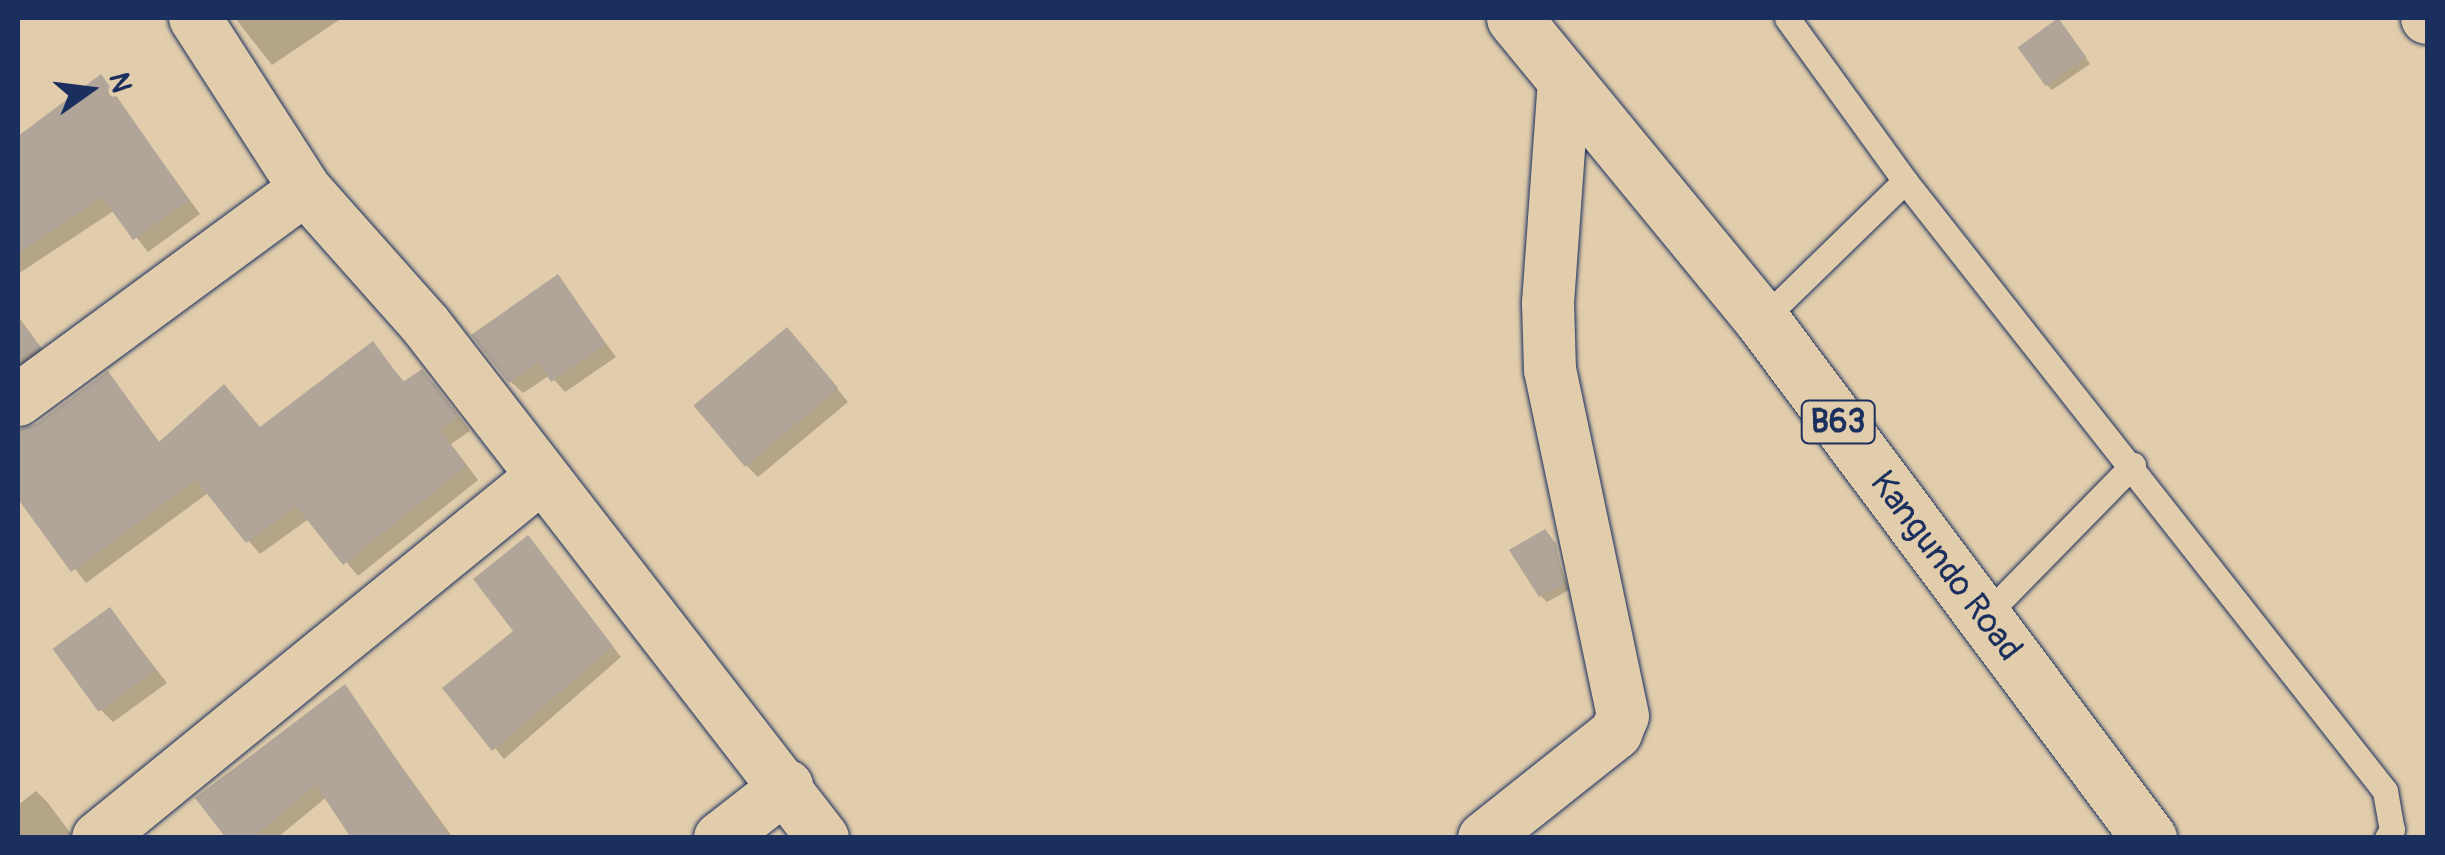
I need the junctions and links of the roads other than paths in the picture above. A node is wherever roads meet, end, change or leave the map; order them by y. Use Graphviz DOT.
graph roads {
  1 [pos="195,18"];
  2 [pos="1514,18"];
  3 [pos="1787,18"];
  4 [pos="1564,80"];
  5 [pos="1905,181"];
  6 [pos="305,189"];
  7 [pos="1762,320"];
  8 [pos="18,400"];
  9 [pos="2134,464"];
  10 [pos="540,478"];
  11 [pos="1984,617"];
  12 [pos="787,786"];
  13 [pos="98,838"];
  14 [pos="720,838"];
  15 [pos="824,838"];
  16 [pos="1484,838"];
  17 [pos="2149,838"];
  18 [pos="2387,838"];
  1 -- 6 [label="street"];
  2 -- 4 [label="highway, Kangundo Road / B63"];
  3 -- 5 [label="lane"];
  4 -- 7 [label="highway, Kangundo Road / B63"];
  4 -- 16 [label="street"];
  5 -- 7 [label="lane"];
  5 -- 9 [label="lane"];
  6 -- 8 [label="street"];
  6 -- 10 [label="street"];
  7 -- 11 [label="highway, Kangundo Road / B63"];
  9 -- 11 [label="lane"];
  9 -- 18 [label="lane"];
  10 -- 12 [label="street"];
  10 -- 13 [label="street"];
  11 -- 17 [label="highway, Kangundo Road / B63"];
  12 -- 14 [label="street"];
  12 -- 15 [label="street"];
}
